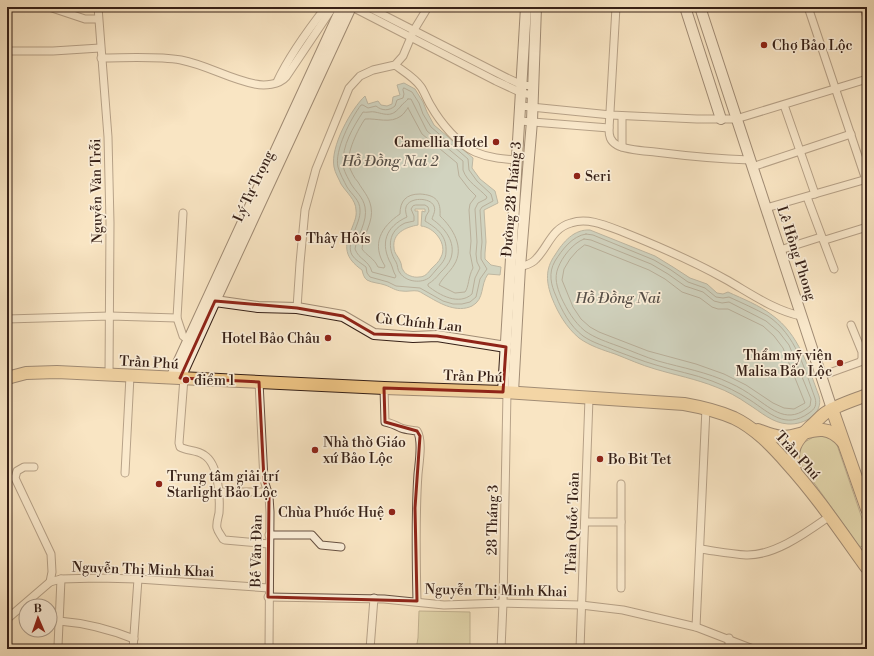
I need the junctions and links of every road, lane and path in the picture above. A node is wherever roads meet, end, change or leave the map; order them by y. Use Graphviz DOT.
graph roads {
  1 [pos="50,7"];
  2 [pos="98,7"];
  3 [pos="326,7"];
  4 [pos="333,7"];
  5 [pos="342,7"];
  6 [pos="352,7"];
  7 [pos="368,7"];
  8 [pos="428,7"];
  9 [pos="526,7"];
  10 [pos="536,7"];
  11 [pos="616,7"];
  12 [pos="685,7"];
  13 [pos="700,7"];
  14 [pos="808,7"];
  15 [pos="864,7"];
  16 [pos="867,18"];
  17 [pos="98,19"];
  18 [pos="413,34"];
  19 [pos="100,48"];
  20 [pos="7,51"];
  21 [pos="101,58"];
  22 [pos="395,65"];
  23 [pos="867,79"];
  24 [pos="277,82"];
  25 [pos="835,88"];
  26 [pos="522,89"];
  27 [pos="533,91"];
  28 [pos="784,105"];
  29 [pos="521,106"];
  30 [pos="532,107"];
  31 [pos="610,115"];
  32 [pos="622,116"];
  33 [pos="721,119"];
  34 [pos="736,119"];
  35 [pos="520,121"];
  36 [pos="532,122"];
  37 [pos="609,128"];
  38 [pos="851,134"];
  39 [pos="622,146"];
  40 [pos="799,151"];
  41 [pos="518,160"];
  42 [pos="751,164"];
  43 [pos="867,181"];
  44 [pos="515,193"];
  45 [pos="526,194"];
  46 [pos="811,195"];
  47 [pos="766,208"];
  48 [pos="183,213"];
  49 [pos="867,227"];
  50 [pos="821,237"];
  51 [pos="780,250"];
  52 [pos="520,267"];
  53 [pos="834,269"];
  54 [pos="211,300"];
  55 [pos="297,308"];
  56 [pos="110,316"];
  57 [pos="801,316"];
  58 [pos="7,318"];
  59 [pos="177,318"];
  60 [pos="851,325"];
  61 [pos="188,340"];
  62 [pos="506,347"];
  63 [pos="109,375"];
  64 [pos="130,376"];
  65 [pos="821,376"];
  66 [pos="7,378"];
  67 [pos="178,378"];
  68 [pos="259,382"];
  69 [pos="384,388"];
  70 [pos="508,392"];
  71 [pos="867,395"];
  72 [pos="589,398"];
  73 [pos="706,408"];
  74 [pos="832,409"];
  75 [pos="748,427"];
  76 [pos="805,432"];
  77 [pos="844,443"];
  78 [pos="34,467"];
  79 [pos="795,472"];
  80 [pos="125,473"];
  81 [pos="621,484"];
  82 [pos="219,492"];
  83 [pos="268,492"];
  84 [pos="867,509"];
  85 [pos="830,516"];
  86 [pos="585,522"];
  87 [pos="622,522"];
  88 [pos="269,534"];
  89 [pos="269,544"];
  90 [pos="341,547"];
  91 [pos="700,549"];
  92 [pos="855,551"];
  93 [pos="867,552"];
  94 [pos="867,568"];
  95 [pos="61,579"];
  96 [pos="138,579"];
  97 [pos="50,582"];
  98 [pos="269,588"];
  99 [pos="621,588"];
  100 [pos="268,597"];
  101 [pos="374,598"];
  102 [pos="417,601"];
  103 [pos="503,603"];
  104 [pos="581,605"];
  105 [pos="7,619"];
  106 [pos="58,621"];
  107 [pos="696,627"];
  108 [pos="58,638"];
  109 [pos="728,638"];
  110 [pos="134,639"];
  111 [pos="58,646"];
  112 [pos="133,649"];
  113 [pos="269,649"];
  114 [pos="370,649"];
  115 [pos="501,649"];
  116 [pos="580,649"];
  117 [pos="729,649"];
  118 [pos="753,649"];
  1 -- 17 [label="street"];
  2 -- 17 [label="street, Nguyễn Văn Trỗi"];
  3 -- 24 [label="street"];
  4 -- 24 [label="street"];
  5 -- 54 [label="street, Lý Tự Trọng"];
  6 -- 18 [label="street"];
  6 -- 54 [label="street, Lý Tự Trọng"];
  7 -- 18 [label="street"];
  8 -- 18 [label="street"];
  9 -- 26 [label="street, Đường 28 Tháng 3"];
  10 -- 27 [label="street, Đường 28 Tháng 3"];
  11 -- 31 [label="street"];
  12 -- 33 [label="street"];
  13 -- 34 [label="street, Lê Hồng Phong"];
  14 -- 25 [label="street"];
  15 -- 16 [label="street"];
  17 -- 19 [label="street, Nguyễn Văn Trỗi"];
  18 -- 22 [label="street"];
  18 -- 26 [label="street"];
  19 -- 20 [label="street"];
  19 -- 21 [label="street, Nguyễn Văn Trỗi"];
  21 -- 24 [label="street"];
  21 -- 56 [label="street, Nguyễn Văn Trỗi"];
  22 -- 41 [label="street"];
  22 -- 55 [label="street"];
  23 -- 25 [label="street"];
  25 -- 28 [label="street"];
  25 -- 38 [label="street"];
  26 -- 27 [label="street"];
  26 -- 29 [label="street, Đường 28 Tháng 3"];
  27 -- 30 [label="street, Đường 28 Tháng 3"];
  28 -- 34 [label="street"];
  28 -- 40 [label="street"];
  29 -- 30 [label="street"];
  29 -- 35 [label="street, Đường 28 Tháng 3"];
  30 -- 31 [label="street"];
  30 -- 36 [label="street, Đường 28 Tháng 3"];
  31 -- 32 [label="street"];
  31 -- 37 [label="street"];
  32 -- 33 [label="street"];
  32 -- 39 [label="street"];
  33 -- 34 [label="street"];
  34 -- 42 [label="street, Lê Hồng Phong"];
  35 -- 36 [label="street"];
  35 -- 41 [label="street, Đường 28 Tháng 3"];
  36 -- 37 [label="street"];
  36 -- 45 [label="street, Đường 28 Tháng 3"];
  37 -- 39 [label="street"];
  38 -- 40 [label="street"];
  38 -- 43 [label="street"];
  39 -- 42 [label="street"];
  40 -- 42 [label="street"];
  40 -- 46 [label="street"];
  41 -- 44 [label="street, Đường 28 Tháng 3"];
  42 -- 47 [label="street, Lê Hồng Phong"];
  43 -- 46 [label="street"];
  44 -- 45 [label="street"];
  44 -- 62 [label="street, Đường 28 Tháng 3"];
  45 -- 52 [label="street, Đường 28 Tháng 3"];
  46 -- 47 [label="street"];
  46 -- 50 [label="street"];
  47 -- 51 [label="street, Lê Hồng Phong"];
  48 -- 59 [label="street"];
  49 -- 50 [label="street"];
  50 -- 51 [label="street"];
  50 -- 53 [label="street"];
  51 -- 57 [label="street, Lê Hồng Phong"];
  52 -- 57 [label="street"];
  52 -- 70 [label="street, Đường 28 Tháng 3"];
  54 -- 55 [label="street, Cù Chính Lan"];
  54 -- 61 [label="street, Lý Tự Trọng"];
  54 -- 67 [label="street, Lý Tự Trọng"];
  55 -- 62 [label="street, Cù Chính Lan"];
  56 -- 58 [label="street"];
  56 -- 59 [label="street"];
  56 -- 63 [label="street, Nguyễn Văn Trỗi"];
  57 -- 65 [label="street, Lê Hồng Phong"];
  59 -- 61 [label="street"];
  60 -- 65 [label="street"];
  61 -- 67 [label="street, Lý Tự Trọng"];
  62 -- 70 [label="street, Đường 28 Tháng 3"];
  63 -- 64 [label="highway, Trần Phú"];
  63 -- 66 [label="highway, Trần Phú"];
  64 -- 67 [label="highway, Trần Phú"];
  64 -- 80 [label="street"];
  65 -- 74 [label="street, Lê Hồng Phong"];
  67 -- 68 [label="highway, Trần Phú"];
  67 -- 82 [label="street"];
  68 -- 69 [label="highway, Trần Phú"];
  68 -- 83 [label="street, Bế Văn Đàn"];
  69 -- 70 [label="highway, Trần Phú"];
  69 -- 102 [label="street"];
  70 -- 72 [label="highway, Trần Phú"];
  70 -- 103 [label="street, 28 Tháng 3"];
  71 -- 74 [label="highway"];
  72 -- 73 [label="highway, Trần Phú"];
  72 -- 86 [label="street, Trần Quốc Toản"];
  73 -- 75 [label="highway, Trần Phú"];
  73 -- 91 [label="street"];
  74 -- 76 [label="highway"];
  74 -- 77 [label="highway, Lê Hồng Phong"];
  75 -- 76 [label="highway"];
  75 -- 79 [label="highway, Trần Phú"];
  76 -- 77 [label="highway"];
  76 -- 79 [label="highway"];
  77 -- 84 [label="highway, Lê Hồng Phong"];
  78 -- 97 [label="street"];
  79 -- 85 [label="highway, Trần Phú"];
  81 -- 87 [label="street"];
  82 -- 83 [label="street"];
  82 -- 89 [label="street"];
  83 -- 88 [label="street, Bế Văn Đàn"];
  85 -- 91 [label="street"];
  85 -- 92 [label="highway, Trần Phú"];
  86 -- 87 [label="street"];
  86 -- 104 [label="street, Trần Quốc Toản"];
  87 -- 99 [label="street"];
  88 -- 89 [label="street, Bế Văn Đàn"];
  88 -- 90 [label="street"];
  89 -- 98 [label="street, Bế Văn Đàn"];
  91 -- 107 [label="street"];
  92 -- 93 [label="highway"];
  92 -- 94 [label="highway, Trần Phú"];
  95 -- 96 [label="street, Nguyễn Thị Minh Khai"];
  95 -- 97 [label="street, Nguyễn Thị Minh Khai"];
  95 -- 106 [label="street"];
  96 -- 98 [label="street, Nguyễn Thị Minh Khai"];
  96 -- 110 [label="street"];
  97 -- 105 [label="street, Nguyễn Thị Minh Khai"];
  98 -- 100 [label="street, Bế Văn Đàn"];
  100 -- 101 [label="street, Nguyễn Thị Minh Khai"];
  100 -- 113 [label="street, Bế Văn Đàn"];
  101 -- 102 [label="street, Nguyễn Thị Minh Khai"];
  101 -- 114 [label="street"];
  102 -- 103 [label="street, Nguyễn Thị Minh Khai"];
  103 -- 104 [label="street, Nguyễn Thị Minh Khai"];
  103 -- 115 [label="street, 28 Tháng 3"];
  104 -- 107 [label="street, Nguyễn Thị Minh Khai"];
  104 -- 116 [label="street, Trần Quốc Toản"];
  106 -- 110 [label="street"];
  107 -- 109 [label="street, Nguyễn Thị Minh Khai"];
  108 -- 111 [label="street"];
  109 -- 117 [label="street"];
  109 -- 118 [label="street, Nguyễn Thị Minh Khai"];
  110 -- 112 [label="street"];
}
